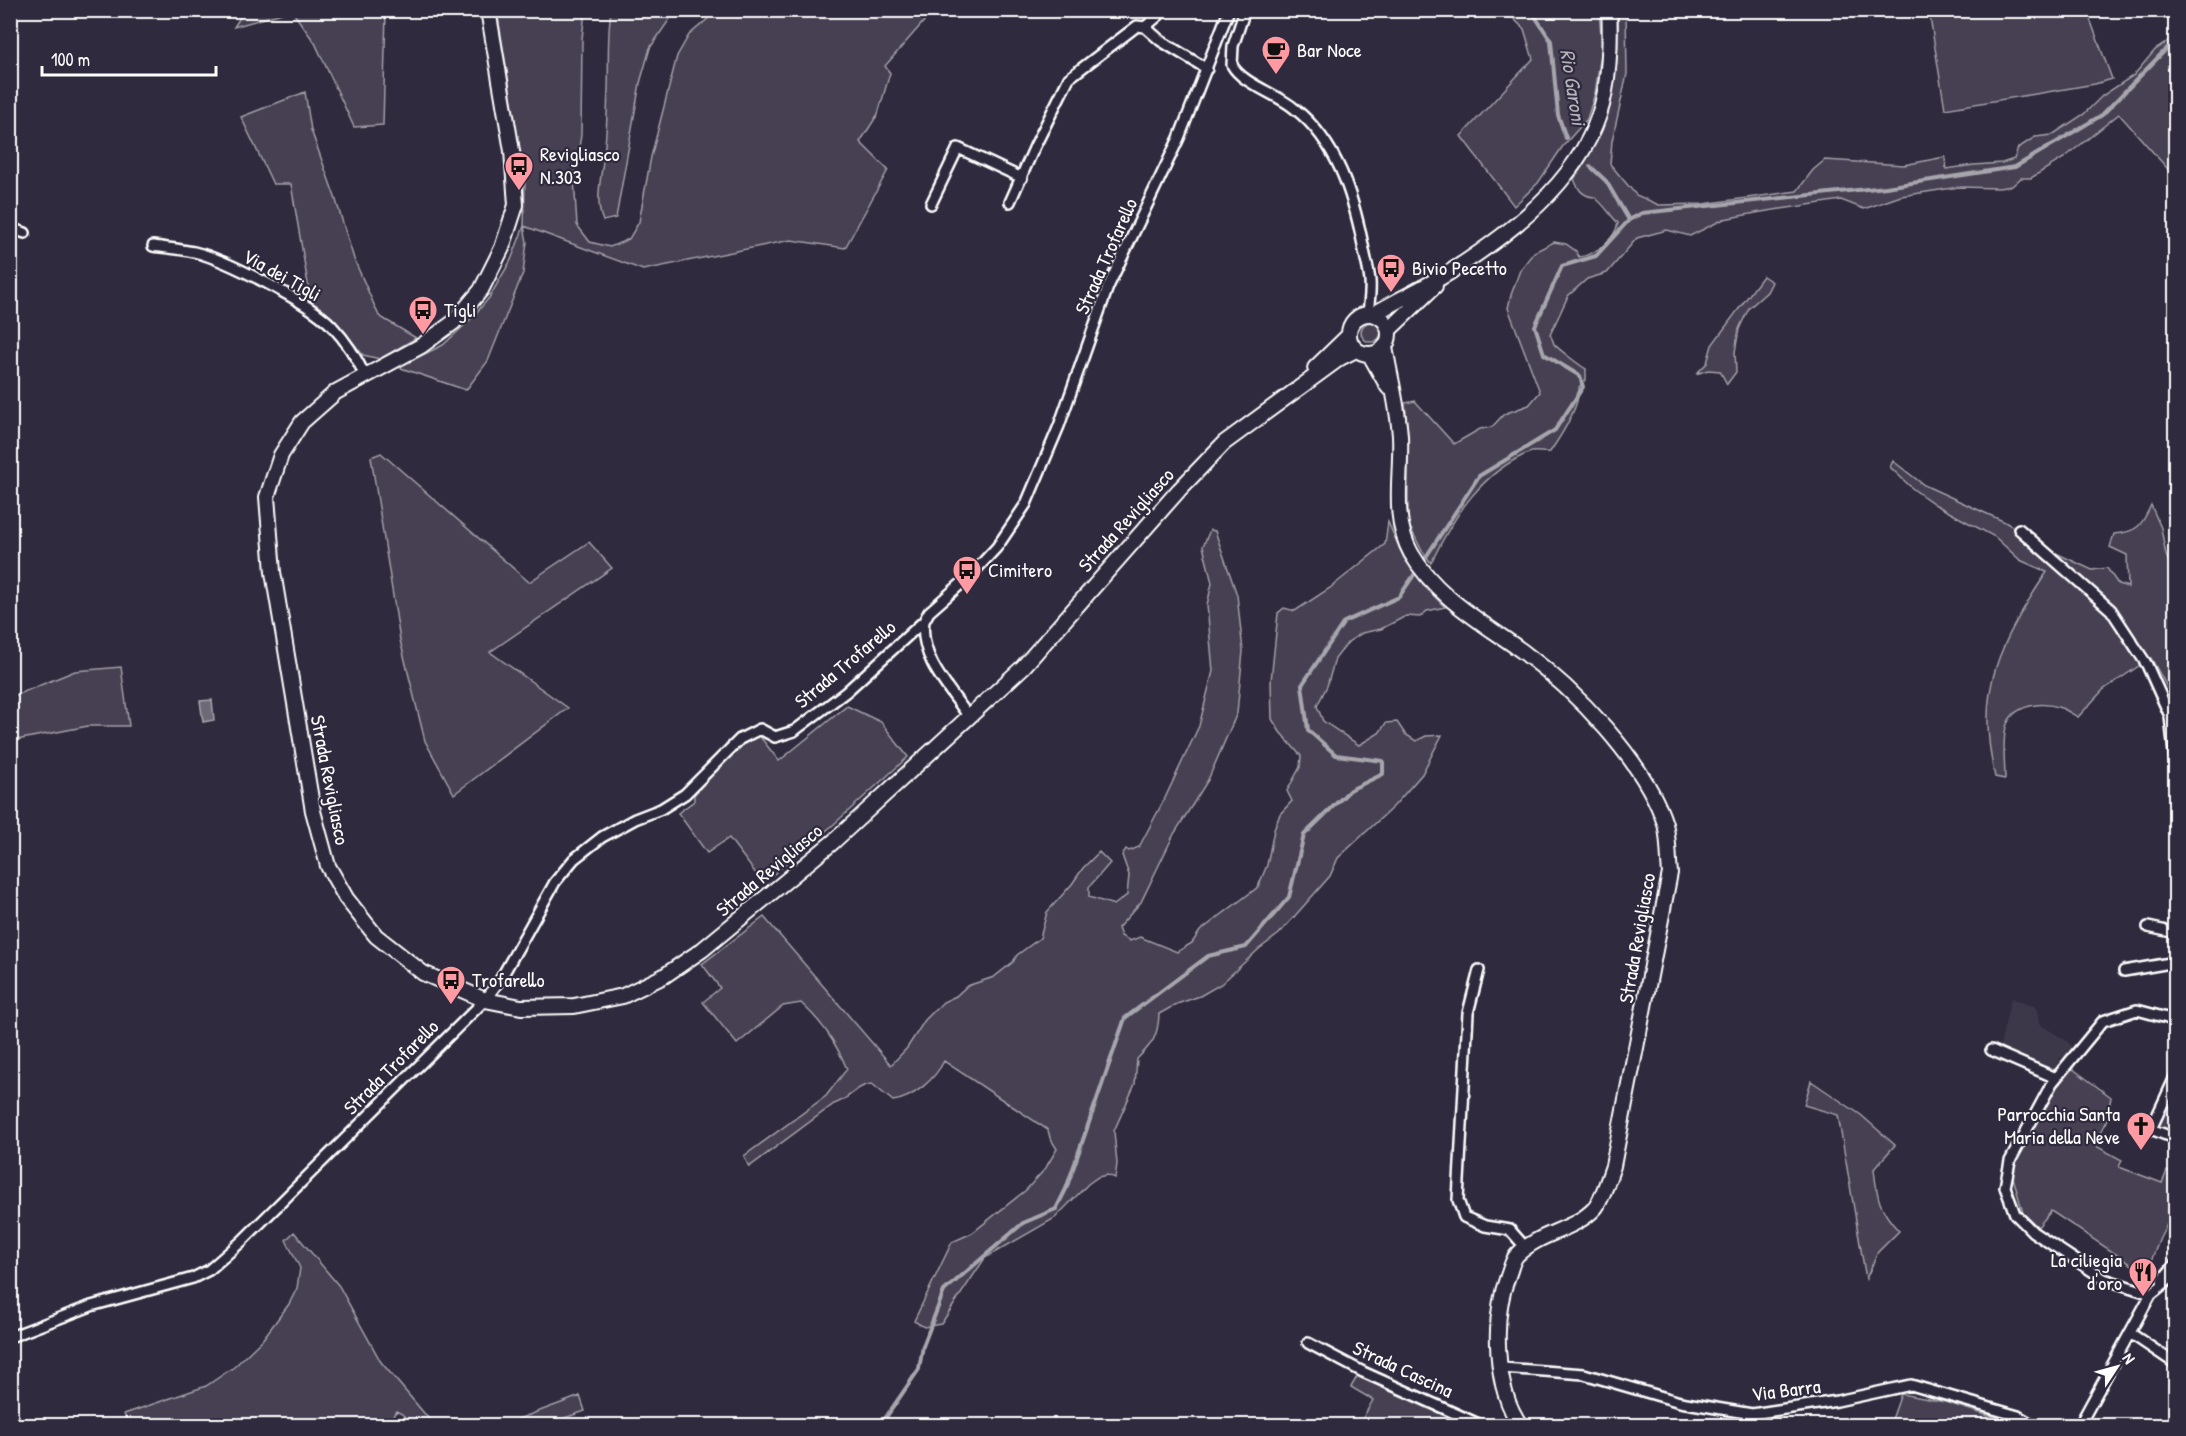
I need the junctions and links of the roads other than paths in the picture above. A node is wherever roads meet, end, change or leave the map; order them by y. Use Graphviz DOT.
graph roads {
  1 [pos="488,10"];
  2 [pos="1165,10"];
  3 [pos="1229,10"];
  4 [pos="1245,10"];
  5 [pos="1609,10"];
  6 [pos="1145,27"];
  7 [pos="1207,69"];
  8 [pos="1022,178"];
  9 [pos="1010,202"];
  10 [pos="931,204"];
  11 [pos="10,228"];
  12 [pos="25,233"];
  13 [pos="153,246"];
  14 [pos="1450,272"];
  15 [pos="1371,314"];
  16 [pos="1389,330"];
  17 [pos="1348,336"];
  18 [pos="1385,347"];
  19 [pos="1356,350"];
  20 [pos="1370,355"];
  21 [pos="365,376"];
  22 [pos="1394,398"];
  23 [pos="1275,406"];
  24 [pos="2019,528"];
  25 [pos="924,621"];
  26 [pos="969,717"];
  27 [pos="2175,772"];
  28 [pos="2148,927"];
  29 [pos="2175,933"];
  30 [pos="2175,962"];
  31 [pos="1479,970"];
  32 [pos="2124,971"];
  33 [pos="485,1000"];
  34 [pos="2175,1023"];
  35 [pos="1991,1050"];
  36 [pos="2175,1075"];
  37 [pos="2056,1078"];
  38 [pos="2175,1139"];
  39 [pos="1526,1248"];
  40 [pos="2175,1263"];
  41 [pos="2175,1274"];
  42 [pos="2153,1293"];
  43 [pos="2130,1333"];
  44 [pos="11,1337"];
  45 [pos="1308,1343"];
  46 [pos="2175,1362"];
  47 [pos="1502,1368"];
  48 [pos="1483,1425"];
  49 [pos="1521,1425"];
  50 [pos="2035,1425"];
  51 [pos="2079,1425"];
  1 -- 21 [label="street, Strada Revigliasco"];
  2 -- 6 [label="street"];
  3 -- 7 [label="street, Strada Trofarello"];
  4 -- 15 [label="street"];
  5 -- 14 [label="street"];
  6 -- 7 [label="street"];
  6 -- 8 [label="street"];
  7 -- 25 [label="street, Strada Trofarello"];
  8 -- 9 [label="street"];
  8 -- 10 [label="street"];
  11 -- 12 [label="street"];
  13 -- 21 [label="street, Via dei Tigli"];
  14 -- 15 [label="street, Strada Revigliasco"];
  14 -- 16 [label="street"];
  15 -- 16 [label="street"];
  15 -- 17 [label="street, Strada Revigliasco"];
  16 -- 18 [label="street, Strada Revigliasco"];
  17 -- 19 [label="street"];
  17 -- 23 [label="street, Strada Revigliasco"];
  18 -- 20 [label="street"];
  18 -- 22 [label="street, Strada Revigliasco"];
  19 -- 20 [label="street"];
  19 -- 23 [label="street, Strada Revigliasco"];
  20 -- 22 [label="street, Strada Revigliasco"];
  21 -- 33 [label="street, Strada Revigliasco"];
  22 -- 39 [label="street, Strada Revigliasco"];
  23 -- 26 [label="street, Strada Revigliasco"];
  24 -- 27 [label="street"];
  25 -- 26 [label="street"];
  25 -- 33 [label="street, Strada Trofarello"];
  26 -- 33 [label="street, Strada Revigliasco"];
  28 -- 29 [label="street"];
  30 -- 32 [label="street"];
  31 -- 39 [label="street"];
  33 -- 44 [label="street, Strada Trofarello"];
  34 -- 37 [label="street"];
  35 -- 37 [label="street"];
  36 -- 38 [label="street"];
  37 -- 42 [label="street"];
  39 -- 47 [label="street, Strada Revigliasco"];
  40 -- 42 [label="street"];
  41 -- 42 [label="street"];
  42 -- 43 [label="street"];
  43 -- 46 [label="street"];
  43 -- 51 [label="street"];
  45 -- 48 [label="street, Strada Cascina"];
  47 -- 49 [label="street, Strada Revigliasco"];
  47 -- 50 [label="street, Via Barra"];
}
